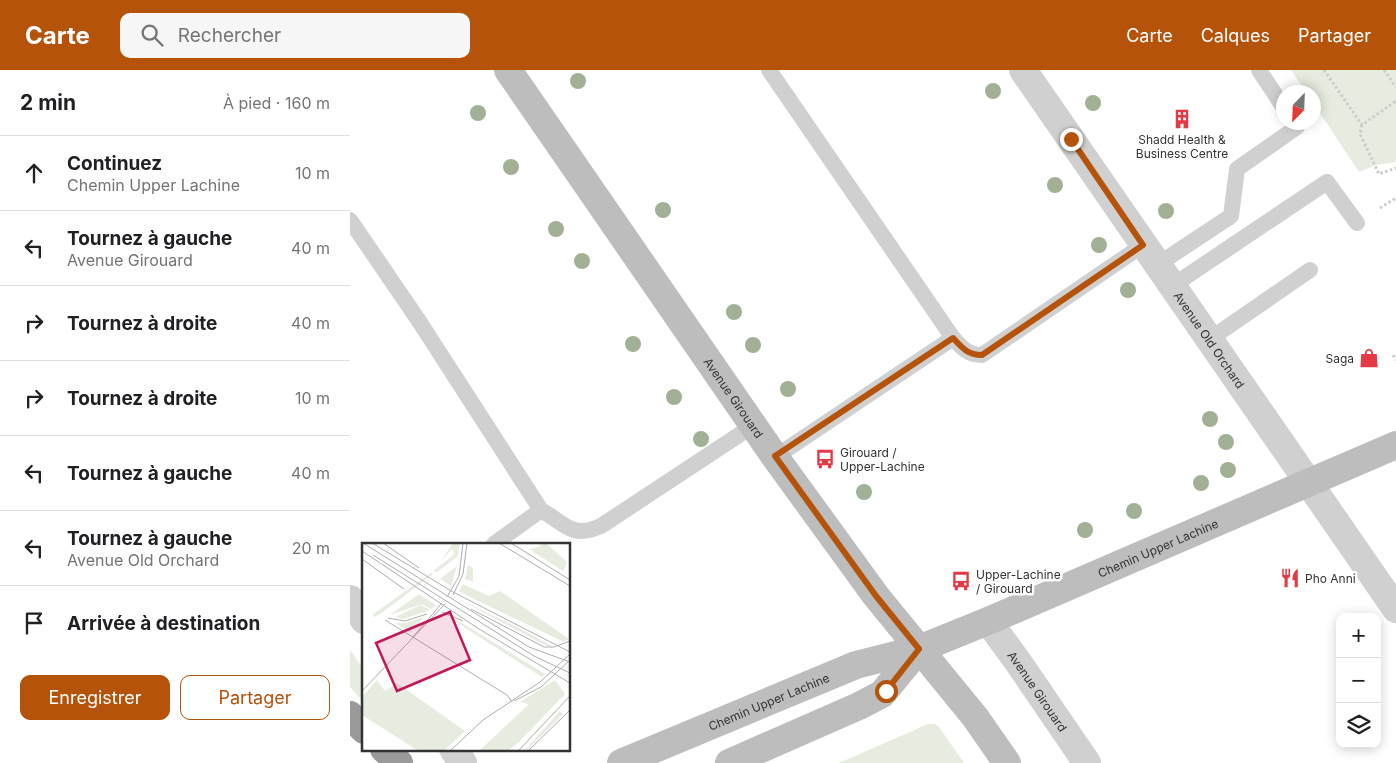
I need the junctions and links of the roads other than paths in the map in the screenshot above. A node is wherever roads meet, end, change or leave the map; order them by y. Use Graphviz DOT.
graph roads {
  1 [pos="508,70"];
  2 [pos="769,70"];
  3 [pos="1024,70"];
  4 [pos="1259,70"];
  5 [pos="1276,96"];
  6 [pos="1292,130"];
  7 [pos="350,220"];
  8 [pos="1357,223"];
  9 [pos="1157,265"];
  10 [pos="1310,270"];
  11 [pos="953,338"];
  12 [pos="1210,340"];
  13 [pos="754,425"];
  14 [pos="1396,445"];
  15 [pos="775,456"];
  16 [pos="1309,483"];
  17 [pos="541,510"];
  18 [pos="495,543"];
  19 [pos="350,599"];
  20 [pos="1396,609"];
  21 [pos="362,617"];
  22 [pos="988,621"];
  23 [pos="919,649"];
  24 [pos="350,716"];
  25 [pos="362,728"];
  26 [pos="385,750"];
  27 [pos="454,750"];
  28 [pos="400,763"];
  29 [pos="463,763"];
  30 [pos="621,763"];
  31 [pos="729,763"];
  32 [pos="1007,763"];
  33 [pos="1087,763"];
  1 -- 13 [label="main road, Avenue Girouard"];
  2 -- 11 [label="lane"];
  3 -- 9 [label="street, Avenue Old Orchard"];
  4 -- 5 [label="lane"];
  6 -- 9 [label="lane"];
  7 -- 17 [label="lane"];
  8 -- 9 [label="lane"];
  9 -- 11 [label="lane"];
  9 -- 12 [label="street, Avenue Old Orchard"];
  10 -- 12 [label="lane"];
  11 -- 15 [label="lane"];
  12 -- 16 [label="street, Avenue Old Orchard"];
  13 -- 15 [label="main road, Avenue Girouard"];
  13 -- 17 [label="lane"];
  14 -- 16 [label="main road, Chemin Upper Lachine"];
  15 -- 23 [label="main road, Avenue Girouard"];
  16 -- 20 [label="street, Avenue Old Orchard"];
  16 -- 22 [label="main road, Chemin Upper Lachine"];
  17 -- 18 [label="lane"];
  19 -- 21 [label="street"];
  22 -- 23 [label="main road, Chemin Upper Lachine"];
  22 -- 33 [label="street, Avenue Girouard"];
  23 -- 30 [label="main road, Chemin Upper Lachine"];
  23 -- 31 [label="main road, Chemin Upper Lachine"];
  23 -- 32 [label="main road, Avenue Girouard"];
  24 -- 25 [label="highway"];
  26 -- 28 [label="highway"];
  27 -- 29 [label="street"];
}
